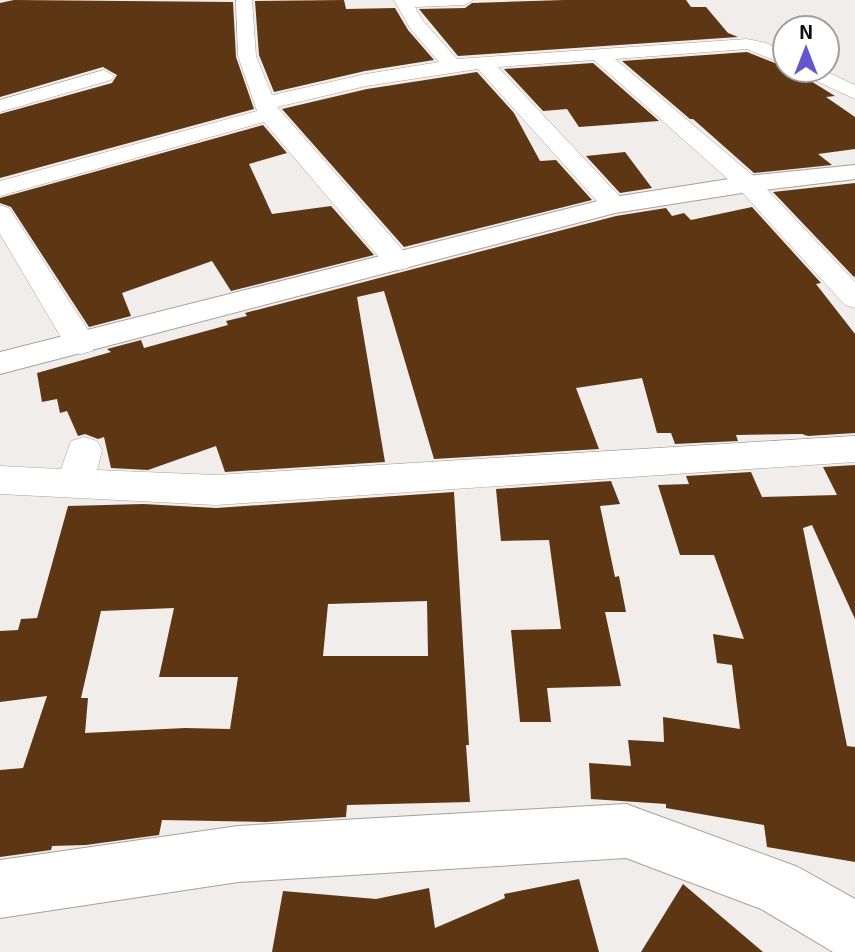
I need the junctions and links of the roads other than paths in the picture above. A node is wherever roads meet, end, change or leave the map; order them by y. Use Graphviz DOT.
graph roads {
  1 [pos="244,0"];
  2 [pos="465,0"];
  3 [pos="402,1"];
  4 [pos="771,52"];
  5 [pos="599,55"];
  6 [pos="482,63"];
  7 [pos="453,65"];
  8 [pos="104,76"];
  9 [pos="837,84"];
  10 [pos="855,93"];
  11 [pos="0,106"];
  12 [pos="267,108"];
  13 [pos="855,172"];
  14 [pos="748,184"];
  15 [pos="0,189"];
  16 [pos="614,205"];
  17 [pos="0,213"];
  18 [pos="398,262"];
  19 [pos="855,299"];
  20 [pos="81,344"];
  21 [pos="0,363"];
  22 [pos="855,449"];
  23 [pos="0,480"];
  24 [pos="0,889"];
  25 [pos="855,932"];
  1 -- 12 [label="street"];
  2 -- 3 [label="street"];
  3 -- 7 [label="street"];
  4 -- 5 [label="street"];
  5 -- 6 [label="street"];
  5 -- 14 [label="street"];
  6 -- 7 [label="street"];
  6 -- 16 [label="street"];
  7 -- 12 [label="street"];
  8 -- 11 [label="street"];
  9 -- 10 [label="street"];
  12 -- 15 [label="street"];
  12 -- 18 [label="street"];
  13 -- 14 [label="street"];
  14 -- 16 [label="street"];
  14 -- 19 [label="street"];
  16 -- 18 [label="street"];
  17 -- 20 [label="street"];
  18 -- 20 [label="street"];
  20 -- 21 [label="street"];
  22 -- 23 [label="street"];
  24 -- 25 [label="street"];
}
